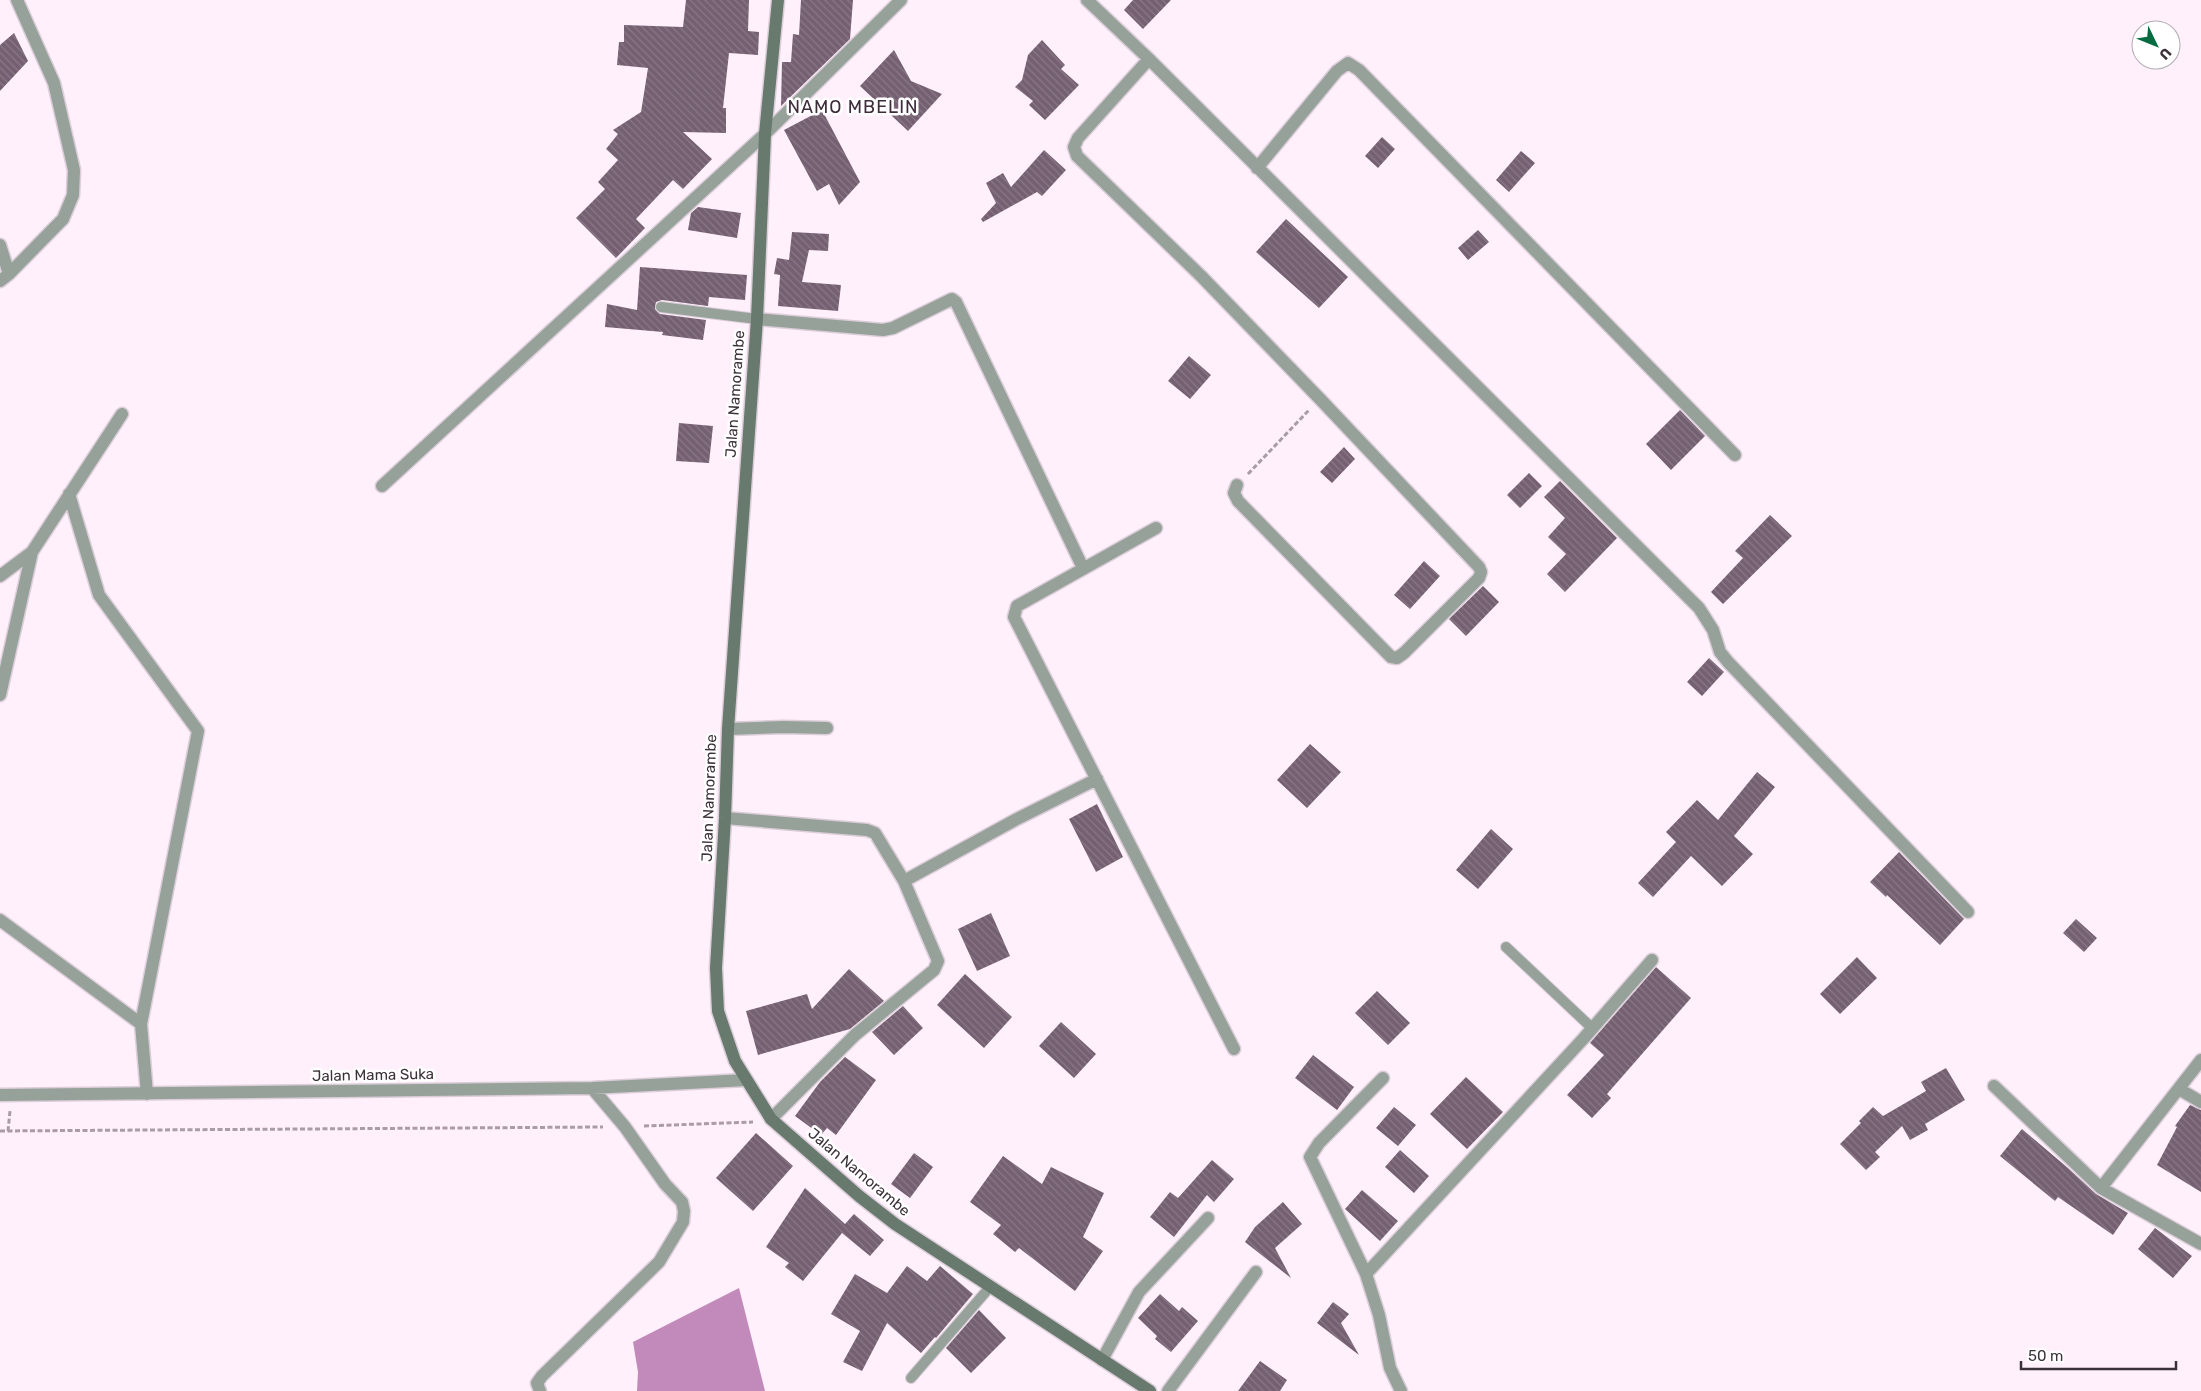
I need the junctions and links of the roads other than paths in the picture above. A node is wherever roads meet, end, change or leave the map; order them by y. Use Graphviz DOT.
graph roads {
  1 [pos="17,0"];
  2 [pos="778,0"];
  3 [pos="901,0"];
  4 [pos="1086,0"];
  5 [pos="1149,59"];
  6 [pos="765,134"];
  7 [pos="1257,168"];
  8 [pos="0,245"];
  9 [pos="4,278"];
  10 [pos="661,307"];
  11 [pos="757,319"];
  12 [pos="122,414"];
  13 [pos="1735,455"];
  14 [pos="1237,485"];
  15 [pos="382,486"];
  16 [pos="70,494"];
  17 [pos="1156,528"];
  18 [pos="32,552"];
  19 [pos="1083,568"];
  20 [pos="0,576"];
  21 [pos="0,695"];
  22 [pos="827,728"];
  23 [pos="728,729"];
  24 [pos="1097,779"];
  25 [pos="725,818"];
  26 [pos="904,881"];
  27 [pos="1968,912"];
  28 [pos="0,920"];
  29 [pos="1506,947"];
  30 [pos="1652,960"];
  31 [pos="141,1024"];
  32 [pos="1592,1028"];
  33 [pos="1234,1049"];
  34 [pos="2201,1060"];
  35 [pos="1383,1078"];
  36 [pos="746,1080"];
  37 [pos="1994,1086"];
  38 [pos="592,1088"];
  39 [pos="2179,1089"];
  40 [pos="147,1094"];
  41 [pos="0,1096"];
  42 [pos="2201,1102"];
  43 [pos="770,1119"];
  44 [pos="2101,1188"];
  45 [pos="1208,1218"];
  46 [pos="2201,1244"];
  47 [pos="1256,1272"];
  48 [pos="1366,1274"];
  49 [pos="990,1287"];
  50 [pos="1102,1360"];
  51 [pos="911,1378"];
  52 [pos="540,1391"];
  53 [pos="1150,1391"];
  54 [pos="1168,1391"];
  55 [pos="1401,1391"];
  1 -- 9 [label="street"];
  2 -- 6 [label="main road, Jalan Namorambe"];
  3 -- 6 [label="street"];
  4 -- 5 [label="street"];
  5 -- 7 [label="street"];
  5 -- 14 [label="street"];
  6 -- 11 [label="main road, Jalan Namorambe"];
  6 -- 15 [label="street"];
  7 -- 13 [label="street"];
  7 -- 27 [label="street"];
  8 -- 9 [label="street"];
  10 -- 11 [label="lane"];
  11 -- 19 [label="street"];
  11 -- 23 [label="main road, Jalan Namorambe"];
  12 -- 16 [label="street"];
  16 -- 18 [label="street"];
  16 -- 31 [label="street"];
  17 -- 19 [label="street"];
  18 -- 20 [label="street"];
  18 -- 21 [label="street"];
  19 -- 24 [label="street"];
  22 -- 23 [label="street"];
  23 -- 25 [label="main road, Jalan Namorambe"];
  24 -- 26 [label="street"];
  24 -- 33 [label="street"];
  25 -- 26 [label="street"];
  25 -- 36 [label="main road, Jalan Namorambe"];
  26 -- 43 [label="street"];
  28 -- 31 [label="street"];
  29 -- 32 [label="lane"];
  30 -- 32 [label="street"];
  31 -- 40 [label="street"];
  32 -- 48 [label="street"];
  34 -- 39 [label="street"];
  35 -- 48 [label="street"];
  36 -- 38 [label="street, Jalan Mama Suka"];
  36 -- 43 [label="main road, Jalan Namorambe"];
  37 -- 44 [label="street"];
  38 -- 40 [label="street, Jalan Mama Suka"];
  38 -- 52 [label="street"];
  39 -- 42 [label="street"];
  39 -- 44 [label="street"];
  40 -- 41 [label="street, Jalan Mama Suka"];
  43 -- 49 [label="main road, Jalan Namorambe"];
  44 -- 46 [label="street"];
  45 -- 50 [label="street"];
  47 -- 54 [label="street"];
  48 -- 55 [label="street"];
  49 -- 50 [label="main road, Jalan Namorambe"];
  49 -- 51 [label="lane"];
  50 -- 53 [label="main road, Jalan Namorambe"];
}
